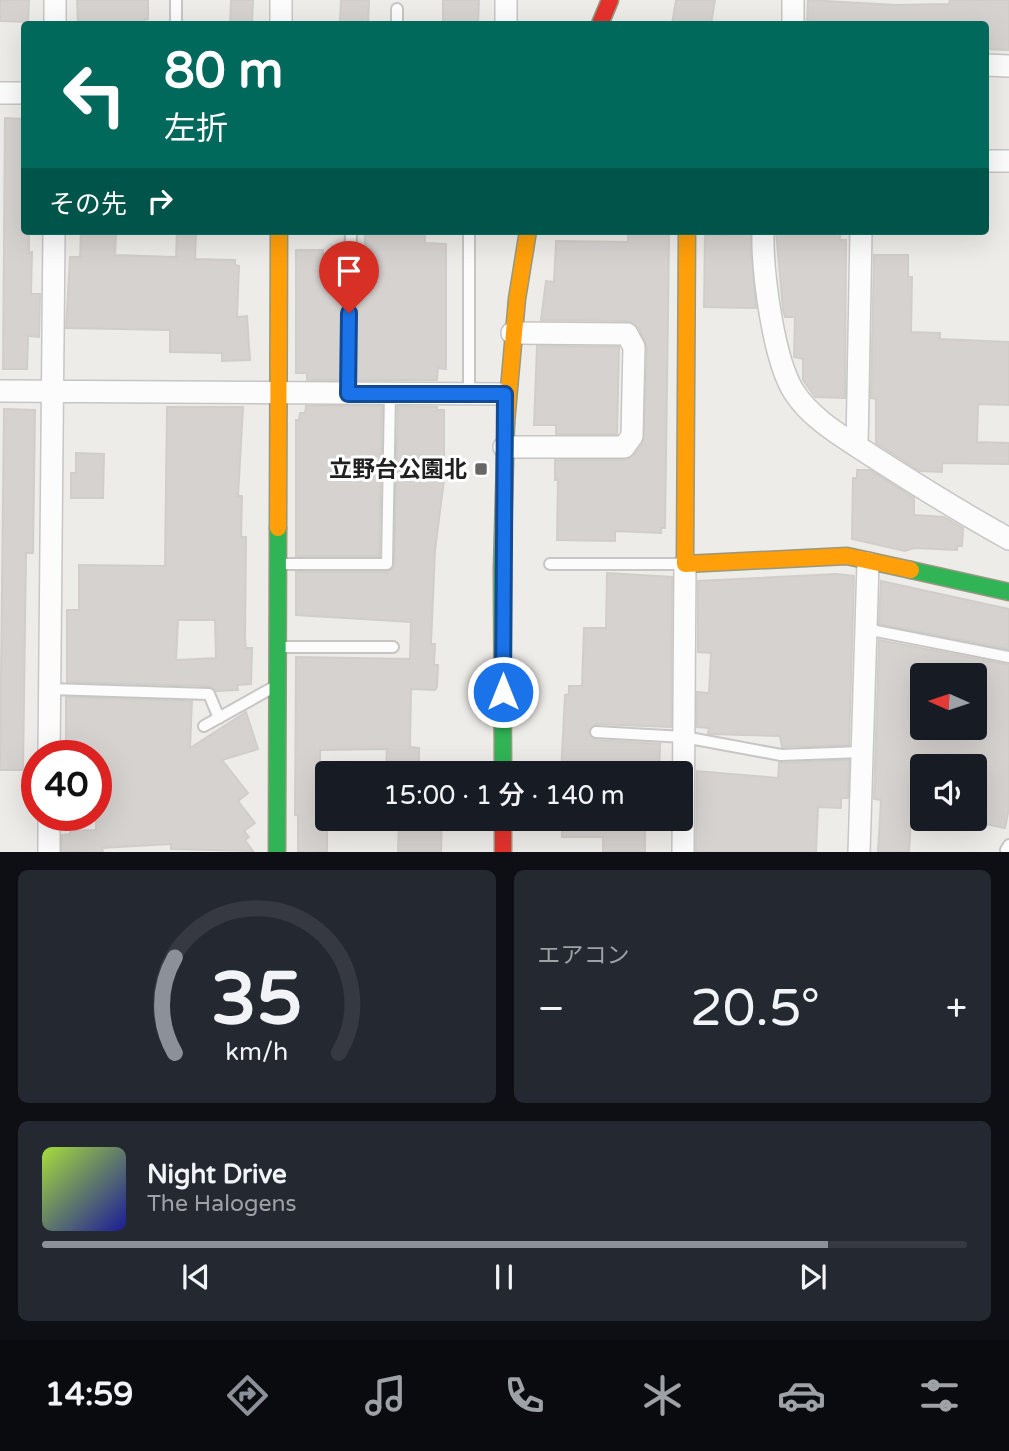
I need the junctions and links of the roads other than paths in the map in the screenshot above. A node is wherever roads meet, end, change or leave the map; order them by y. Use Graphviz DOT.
graph roads {
  1 [pos="55,0"];
  2 [pos="176,0"];
  3 [pos="281,0"];
  4 [pos="506,0"];
  5 [pos="610,0"];
  6 [pos="793,0"];
  7 [pos="397,9"];
  8 [pos="55,21"];
  9 [pos="176,21"];
  10 [pos="281,21"];
  11 [pos="397,21"];
  12 [pos="506,21"];
  13 [pos="601,21"];
  14 [pos="793,21"];
  15 [pos="989,65"];
  16 [pos="1009,66"];
  17 [pos="0,93"];
  18 [pos="21,93"];
  19 [pos="989,162"];
  20 [pos="1009,162"];
  21 [pos="54,235"];
  22 [pos="278,235"];
  23 [pos="351,235"];
  24 [pos="469,235"];
  25 [pos="527,235"];
  26 [pos="687,235"];
  27 [pos="763,235"];
  28 [pos="861,235"];
  29 [pos="512,333"];
  30 [pos="0,391"];
  31 [pos="52,391"];
  32 [pos="277,394"];
  33 [pos="348,394"];
  34 [pos="390,394"];
  35 [pos="469,394"];
  36 [pos="505,394"];
  37 [pos="858,446"];
  38 [pos="504,447"];
  39 [pos="1009,539"];
  40 [pos="868,563"];
  41 [pos="276,564"];
  42 [pos="550,564"];
  43 [pos="685,564"];
  44 [pos="1009,592"];
  45 [pos="866,629"];
  46 [pos="277,647"];
  47 [pos="393,647"];
  48 [pos="1009,657"];
  49 [pos="277,686"];
  50 [pos="50,689"];
  51 [pos="219,718"];
  52 [pos="204,726"];
  53 [pos="596,732"];
  54 [pos="684,737"];
  55 [pos="50,740"];
  56 [pos="862,752"];
  57 [pos="503,761"];
  58 [pos="49,831"];
  59 [pos="503,831"];
  60 [pos="49,852"];
  61 [pos="277,852"];
  62 [pos="503,852"];
  63 [pos="683,852"];
  64 [pos="859,852"];
  1 -- 8 [label="street"];
  2 -- 9 [label="lane"];
  3 -- 10 [label="street"];
  4 -- 12 [label="street"];
  5 -- 13 [label="street"];
  6 -- 14 [label="street"];
  7 -- 11 [label="lane"];
  15 -- 16 [label="street"];
  17 -- 18 [label="street"];
  19 -- 20 [label="street"];
  21 -- 31 [label="street"];
  22 -- 32 [label="street"];
  23 -- 33 [label="lane"];
  24 -- 35 [label="lane"];
  25 -- 29 [label="street"];
  26 -- 43 [label="street"];
  27 -- 37 [label="street"];
  28 -- 37 [label="street"];
  29 -- 36 [label="street"];
  29 -- 38 [label="street"];
  30 -- 31 [label="street"];
  31 -- 32 [label="street"];
  31 -- 50 [label="street"];
  32 -- 33 [label="street"];
  32 -- 41 [label="street"];
  33 -- 34 [label="street"];
  34 -- 35 [label="street"];
  34 -- 41 [label="lane"];
  35 -- 36 [label="street"];
  36 -- 38 [label="street"];
  37 -- 39 [label="street"];
  38 -- 57 [label="street"];
  40 -- 43 [label="street"];
  40 -- 44 [label="street"];
  40 -- 45 [label="street"];
  41 -- 46 [label="street"];
  42 -- 43 [label="lane"];
  43 -- 54 [label="street"];
  45 -- 48 [label="lane"];
  45 -- 56 [label="street"];
  46 -- 47 [label="lane"];
  46 -- 49 [label="street"];
  49 -- 51 [label="lane"];
  49 -- 61 [label="street"];
  50 -- 51 [label="lane"];
  50 -- 55 [label="street"];
  51 -- 52 [label="lane"];
  53 -- 54 [label="lane"];
  54 -- 56 [label="lane"];
  54 -- 63 [label="street"];
  56 -- 64 [label="street"];
  58 -- 60 [label="street"];
  59 -- 62 [label="street"];
}
